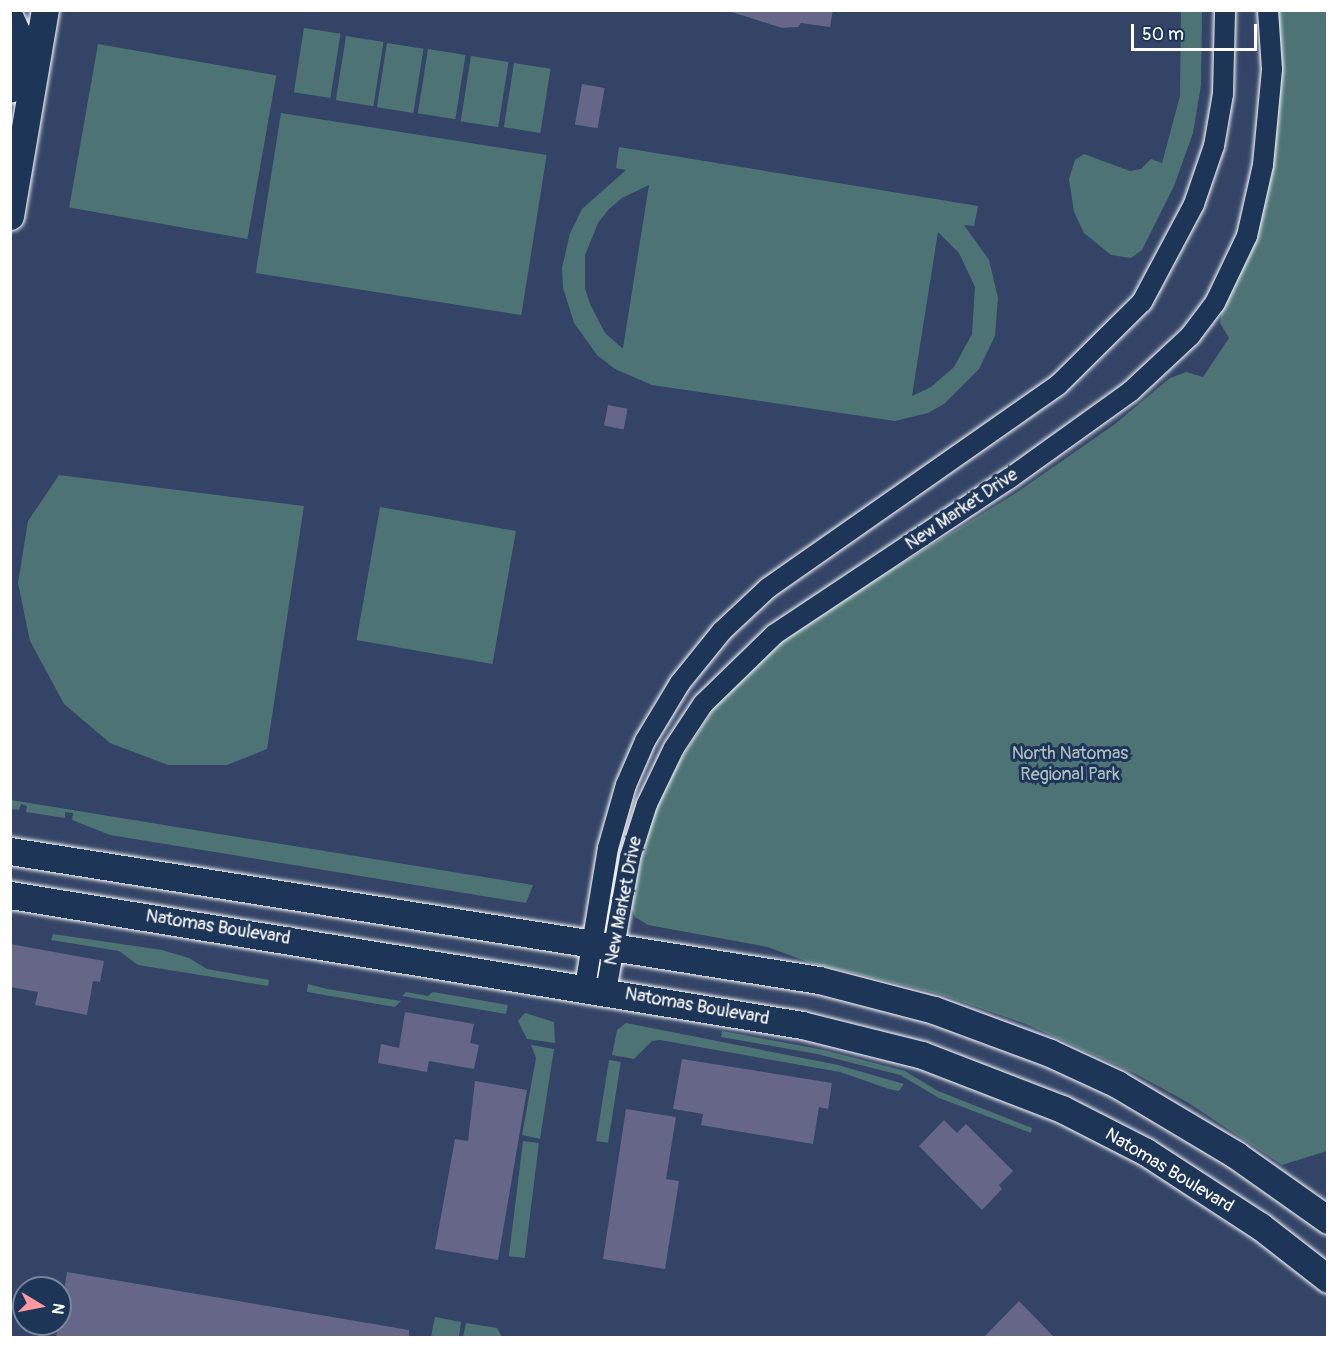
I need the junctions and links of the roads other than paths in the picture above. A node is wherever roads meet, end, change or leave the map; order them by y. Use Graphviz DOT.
graph roads {
  1 [pos="45,10"];
  2 [pos="1224,10"];
  3 [pos="1268,10"];
  4 [pos="10,18"];
  5 [pos="10,89"];
  6 [pos="10,216"];
  7 [pos="10,850"];
  8 [pos="10,895"];
  9 [pos="603,945"];
  10 [pos="596,989"];
  11 [pos="1328,1220"];
  12 [pos="1328,1279"];
  1 -- 6 [label="main road"];
  2 -- 9 [label="street, New Market Drive"];
  3 -- 9 [label="street, New Market Drive"];
  4 -- 5 [label="main road"];
  7 -- 9 [label="main road"];
  8 -- 10 [label="main road, Natomas Boulevard"];
  9 -- 10 [label="street, New Market Drive"];
  9 -- 11 [label="main road"];
  10 -- 12 [label="main road, Natomas Boulevard"];
}
